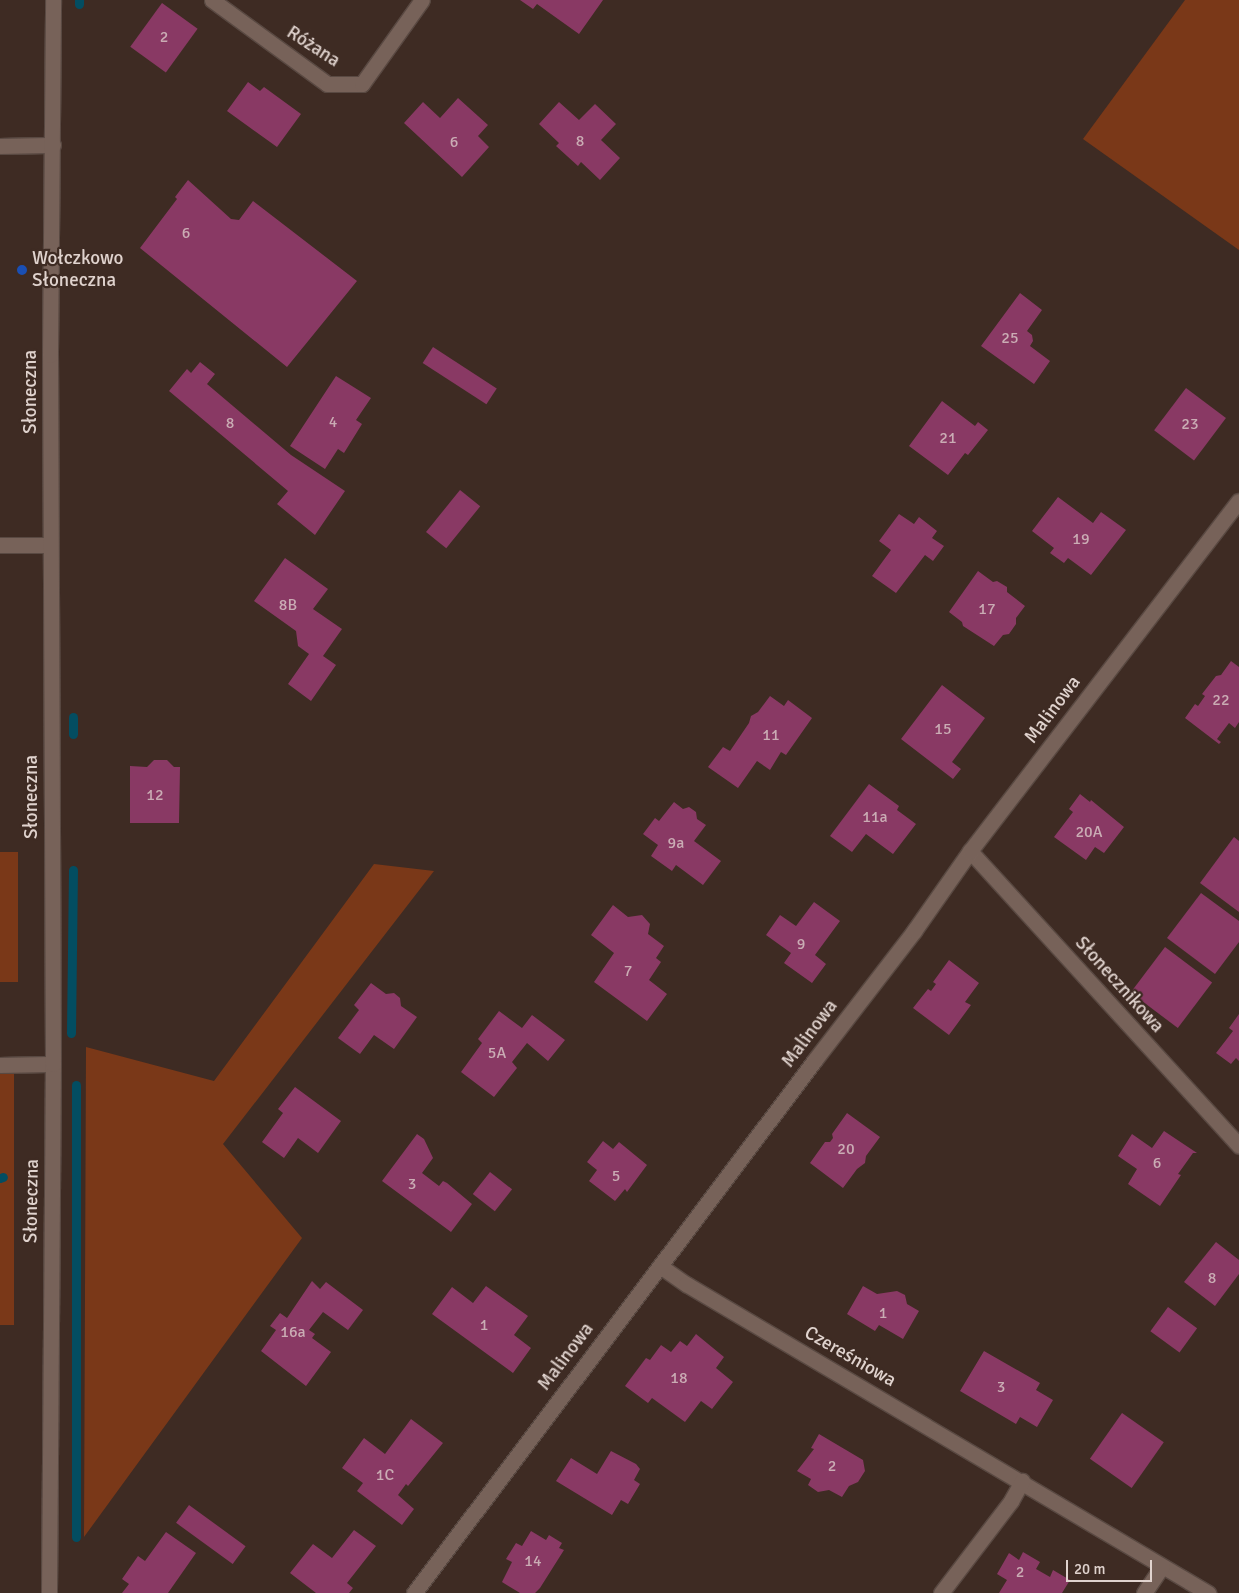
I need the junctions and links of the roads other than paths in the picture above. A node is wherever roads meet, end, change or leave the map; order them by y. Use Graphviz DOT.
graph roads {
  1 [pos="53,0"];
  2 [pos="212,0"];
  3 [pos="422,0"];
  4 [pos="53,145"];
  5 [pos="0,146"];
  6 [pos="1239,500"];
  7 [pos="0,545"];
  8 [pos="50,545"];
  9 [pos="970,851"];
  10 [pos="53,1064"];
  11 [pos="0,1065"];
  12 [pos="1239,1146"];
  13 [pos="660,1266"];
  14 [pos="1022,1481"];
  15 [pos="1162,1566"];
  16 [pos="49,1593"];
  17 [pos="414,1593"];
  18 [pos="941,1593"];
  19 [pos="1144,1593"];
  20 [pos="1208,1593"];
  1 -- 4 [label="street, Słoneczna"];
  2 -- 3 [label="street, Różana"];
  4 -- 5 [label="street"];
  4 -- 8 [label="street, Słoneczna"];
  6 -- 9 [label="street, Malinowa"];
  7 -- 8 [label="street"];
  8 -- 10 [label="street, Słoneczna"];
  9 -- 12 [label="street, Słonecznikowa"];
  9 -- 13 [label="street, Malinowa"];
  10 -- 11 [label="street"];
  10 -- 16 [label="street, Słoneczna"];
  13 -- 14 [label="street, Czereśniowa"];
  13 -- 17 [label="street, Malinowa"];
  14 -- 15 [label="street, Czereśniowa"];
  14 -- 18 [label="street"];
  15 -- 19 [label="street"];
  15 -- 20 [label="street, Czereśniowa"];
}
